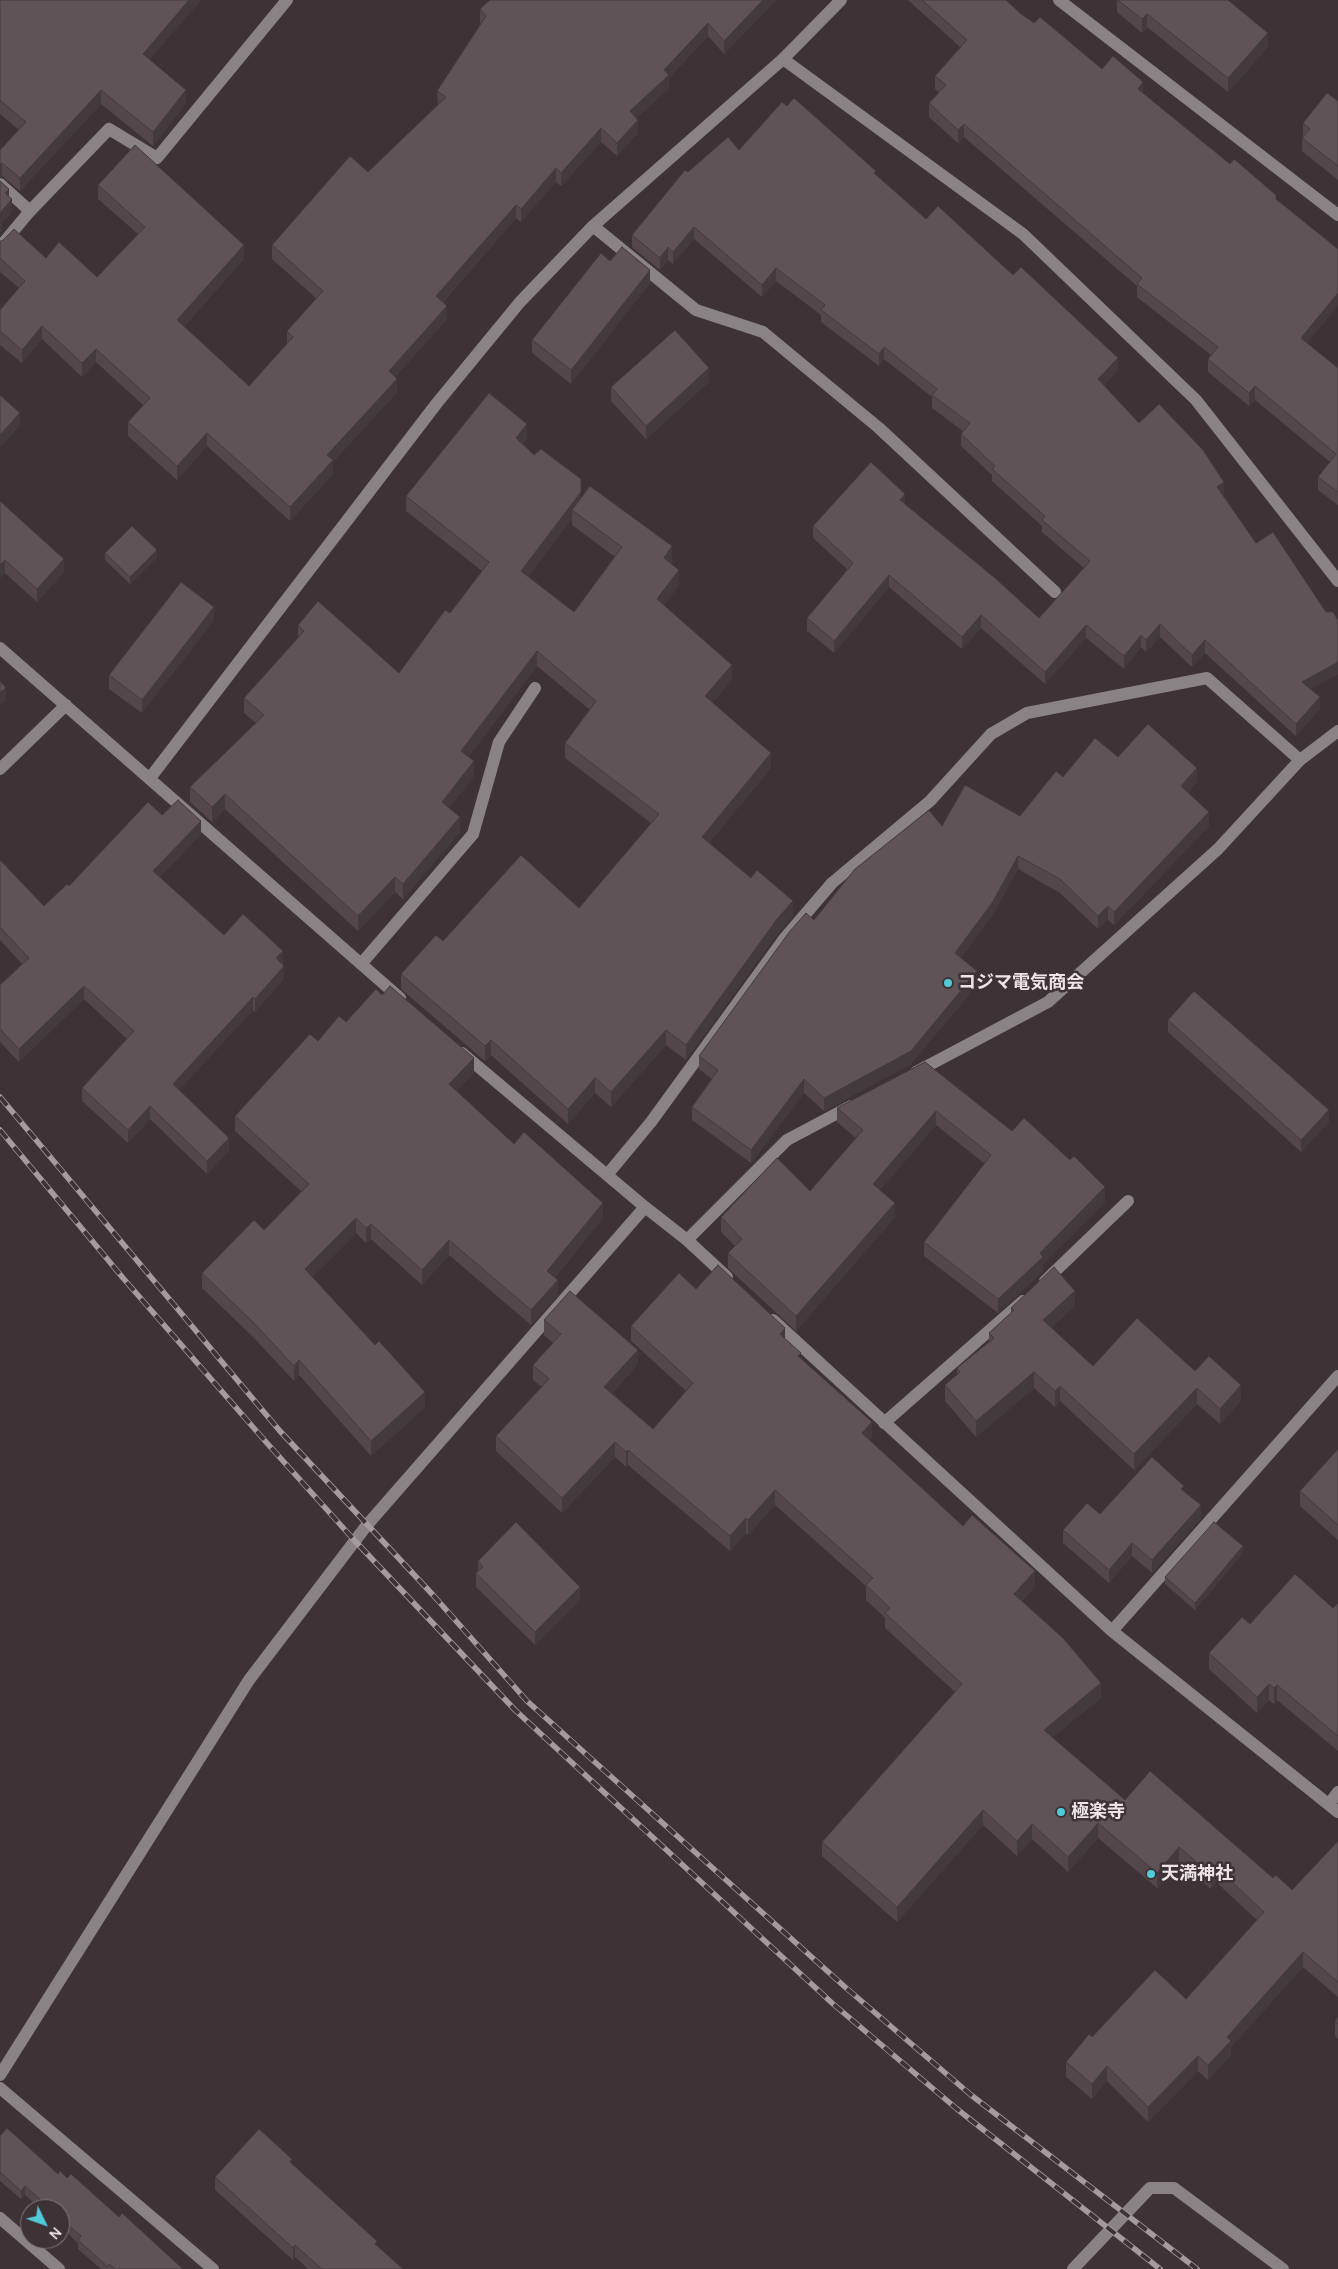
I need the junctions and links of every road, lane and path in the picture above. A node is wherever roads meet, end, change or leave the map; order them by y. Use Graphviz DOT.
graph roads {
  1 [pos="288,0"];
  2 [pos="1059,0"];
  3 [pos="837,2"];
  4 [pos="783,59"];
  5 [pos="0,184"];
  6 [pos="30,211"];
  7 [pos="1338,215"];
  8 [pos="593,226"];
  9 [pos="0,247"];
  10 [pos="1338,581"];
  11 [pos="1056,592"];
  12 [pos="0,648"];
  13 [pos="535,688"];
  14 [pos="66,705"];
  15 [pos="1338,731"];
  16 [pos="1300,760"];
  17 [pos="0,769"];
  18 [pos="150,778"];
  19 [pos="361,964"];
  20 [pos="410,1008"];
  21 [pos="452,1044"];
  22 [pos="909,1076"];
  23 [pos="865,1099"];
  24 [pos="606,1175"];
  25 [pos="1128,1201"];
  26 [pos="645,1207"];
  27 [pos="687,1240"];
  28 [pos="738,1288"];
  29 [pos="760,1308"];
  30 [pos="1338,1376"];
  31 [pos="884,1423"];
  32 [pos="1112,1632"];
  33 [pos="1338,1792"];
  34 [pos="1333,1808"];
  35 [pos="0,2075"];
  36 [pos="0,2088"];
  37 [pos="0,2218"];
  38 [pos="59,2269"];
  39 [pos="213,2269"];
  40 [pos="1073,2269"];
  41 [pos="1283,2269"];
  1 -- 6 [label="street"];
  2 -- 7 [label="street"];
  3 -- 4 [label="street"];
  4 -- 8 [label="street"];
  4 -- 10 [label="street"];
  5 -- 6 [label="street"];
  6 -- 9 [label="street"];
  8 -- 11 [label="street"];
  8 -- 18 [label="street"];
  12 -- 14 [label="street"];
  13 -- 19 [label="street"];
  14 -- 17 [label="street"];
  14 -- 18 [label="street"];
  15 -- 16 [label="street"];
  16 -- 22 [label="street"];
  16 -- 24 [label="street"];
  18 -- 19 [label="street"];
  19 -- 20 [label="street"];
  21 -- 24 [label="street"];
  23 -- 27 [label="street"];
  24 -- 26 [label="street"];
  25 -- 31 [label="street"];
  26 -- 27 [label="street"];
  26 -- 35 [label="street"];
  27 -- 28 [label="street"];
  29 -- 31 [label="street"];
  30 -- 32 [label="street"];
  31 -- 32 [label="street"];
  32 -- 34 [label="street"];
  33 -- 34 [label="street"];
  36 -- 39 [label="street"];
  37 -- 38 [label="street"];
  40 -- 41 [label="street"];
}
